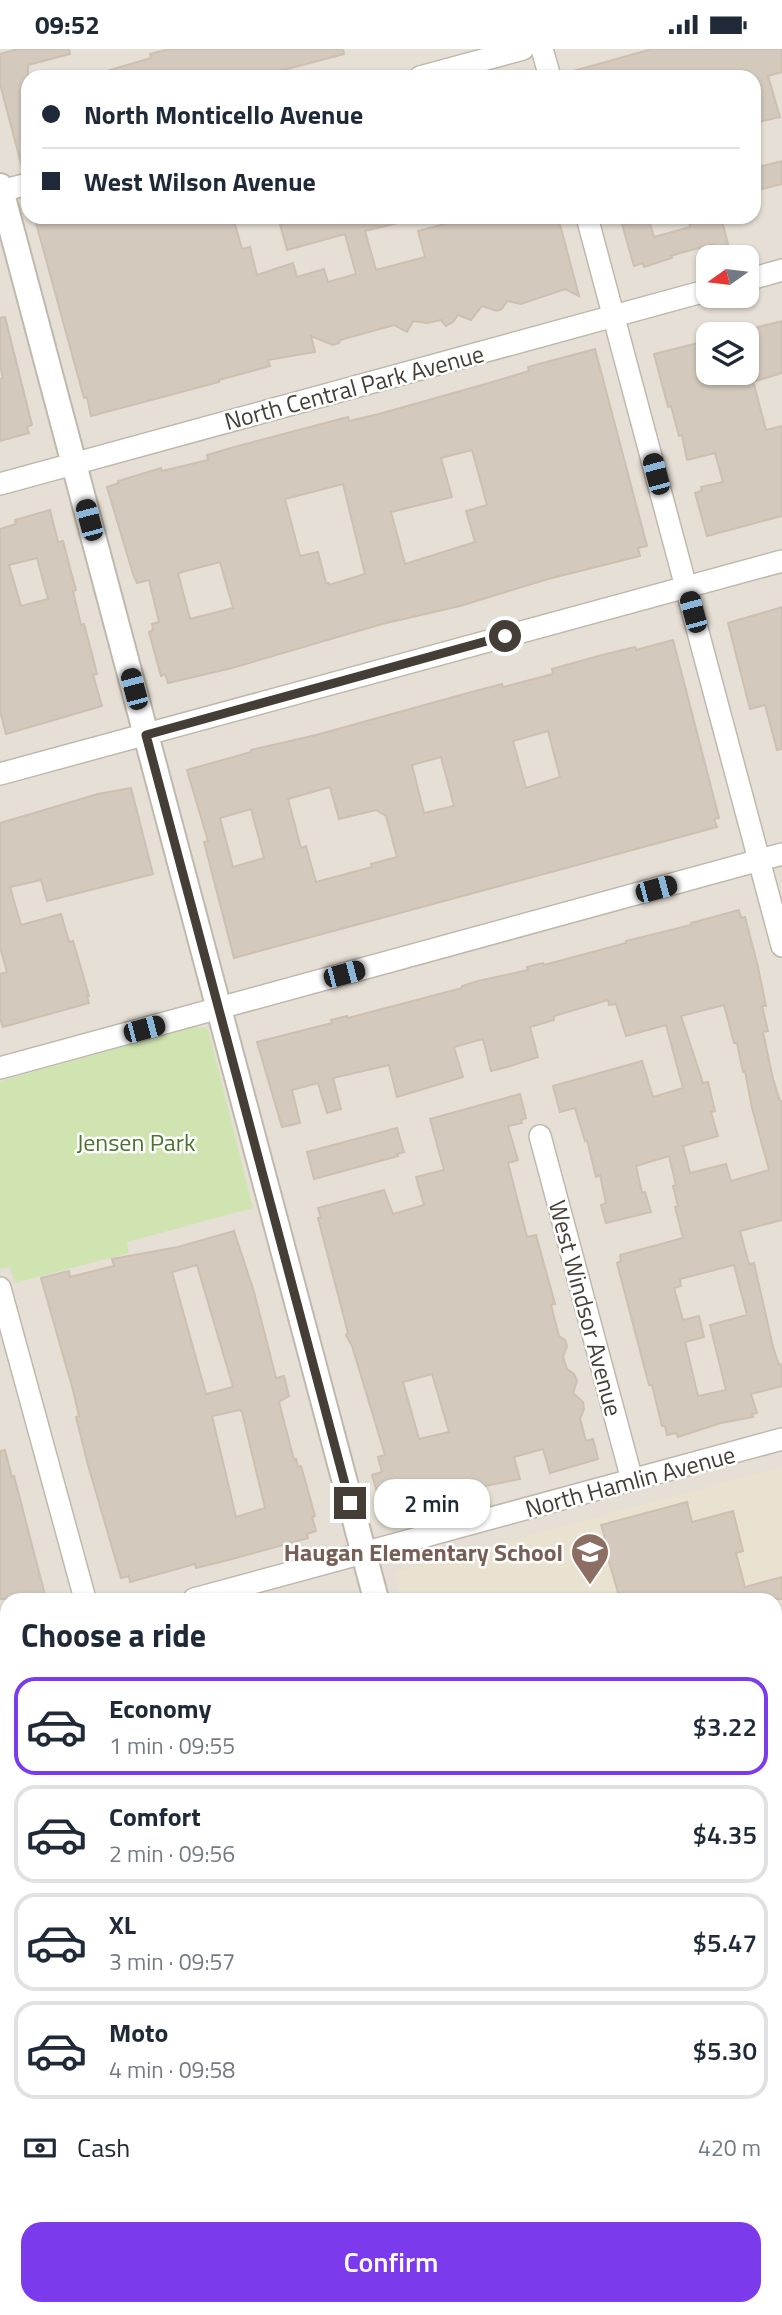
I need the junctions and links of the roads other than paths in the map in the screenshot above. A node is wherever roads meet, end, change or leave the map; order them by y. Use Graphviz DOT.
graph roads {
  1 [pos="523,49"];
  2 [pos="542,49"];
  3 [pos="446,70"];
  4 [pos="548,70"];
  5 [pos="21,185"];
  6 [pos="0,189"];
  7 [pos="589,224"];
  8 [pos="782,270"];
  9 [pos="760,276"];
  10 [pos="696,294"];
  11 [pos="614,316"];
  12 [pos="74,464"];
  13 [pos="0,484"];
  14 [pos="782,561"];
  15 [pos="686,587"];
  16 [pos="146,735"];
  17 [pos="0,774"];
  18 [pos="782,855"];
  19 [pos="759,861"];
  20 [pos="782,946"];
  21 [pos="219,1009"];
  22 [pos="0,1068"];
  23 [pos="540,1136"];
  24 [pos="0,1288"];
  25 [pos="782,1439"];
  26 [pos="632,1480"];
  27 [pos="363,1553"];
  28 [pos="83,1593"];
  29 [pos="216,1593"];
  30 [pos="374,1593"];
  1 -- 3 [label="street"];
  2 -- 4 [label="street"];
  5 -- 6 [label="street"];
  6 -- 12 [label="street"];
  7 -- 11 [label="street"];
  8 -- 9 [label="street"];
  10 -- 11 [label="street, North Central Park Avenue"];
  11 -- 12 [label="street, North Central Park Avenue"];
  11 -- 15 [label="street"];
  12 -- 13 [label="street, North Central Park Avenue"];
  12 -- 16 [label="street"];
  14 -- 15 [label="street"];
  15 -- 16 [label="street"];
  15 -- 19 [label="street"];
  16 -- 17 [label="street"];
  16 -- 21 [label="street"];
  18 -- 19 [label="street"];
  19 -- 20 [label="street"];
  19 -- 21 [label="street"];
  21 -- 22 [label="street"];
  21 -- 27 [label="street"];
  23 -- 26 [label="street, West Windsor Avenue"];
  24 -- 28 [label="street"];
  25 -- 26 [label="street, North Hamlin Avenue"];
  26 -- 27 [label="street, North Hamlin Avenue"];
  27 -- 29 [label="street, North Hamlin Avenue"];
  27 -- 30 [label="street"];
}
